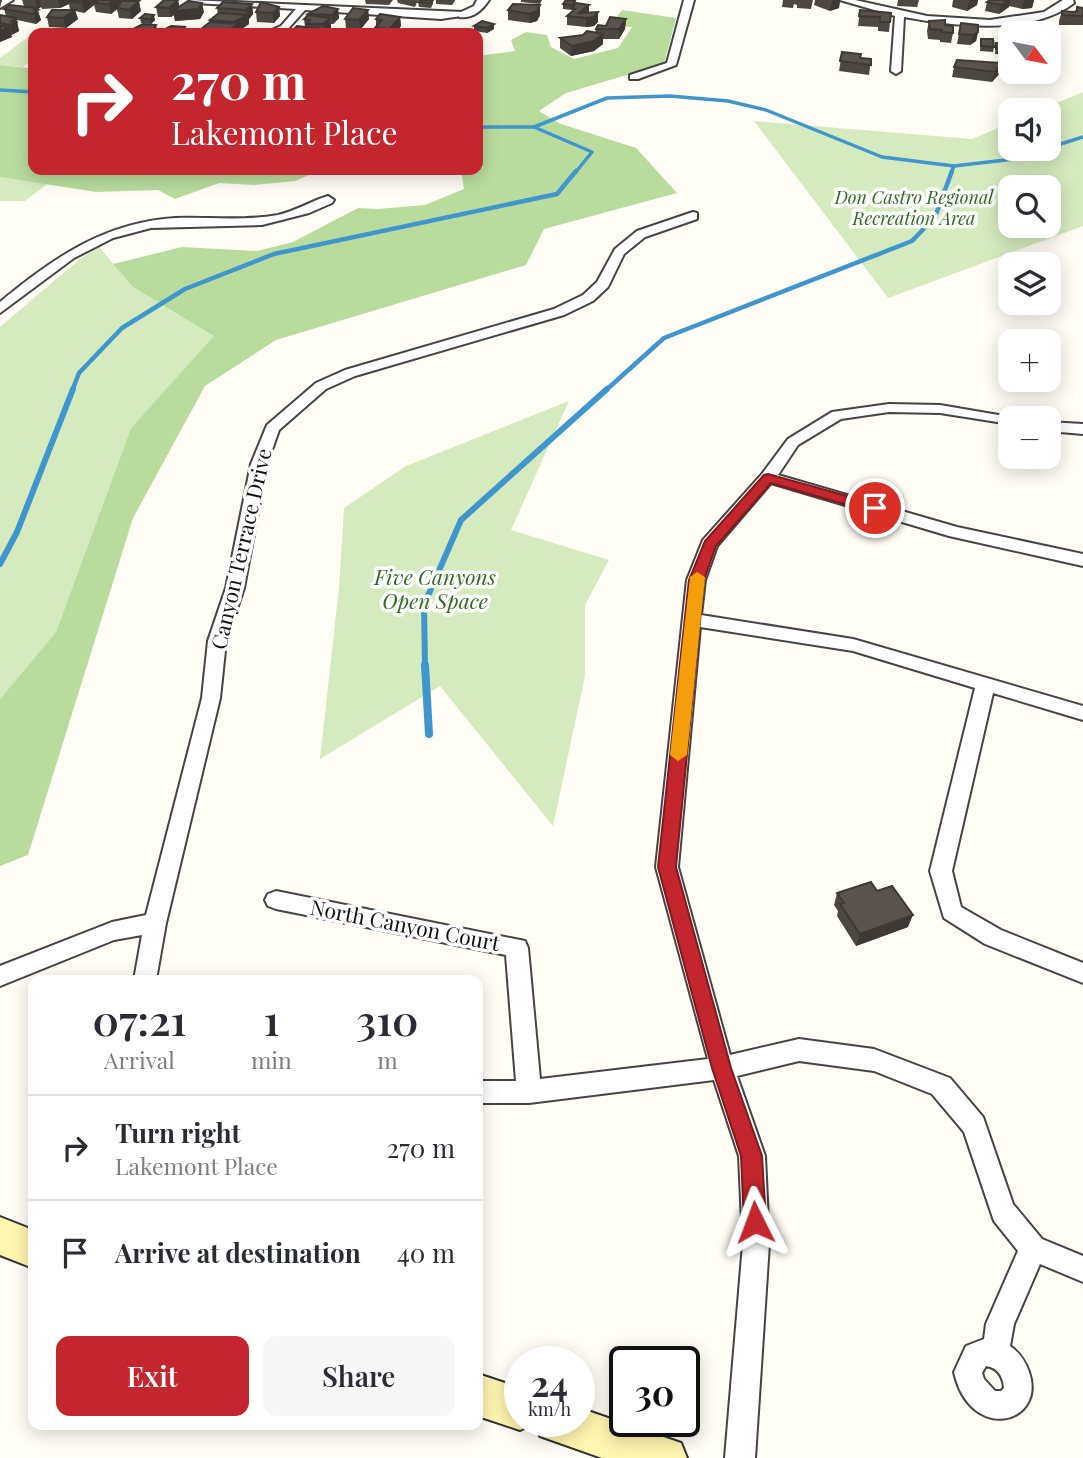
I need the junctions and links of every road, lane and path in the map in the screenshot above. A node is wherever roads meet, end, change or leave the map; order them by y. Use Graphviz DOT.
graph roads {
  1 [pos="8,0"];
  2 [pos="195,0"];
  3 [pos="483,0"];
  4 [pos="689,0"];
  5 [pos="845,0"];
  6 [pos="1068,0"];
  7 [pos="0,5"];
  8 [pos="302,8"];
  9 [pos="463,15"];
  10 [pos="900,15"];
  11 [pos="284,28"];
  12 [pos="896,71"];
  13 [pos="634,78"];
  14 [pos="328,201"];
  15 [pos="693,216"];
  16 [pos="0,309"];
  17 [pos="998,418"];
  18 [pos="1061,427"];
  19 [pos="1083,429"];
  20 [pos="768,478"];
  21 [pos="1083,561"];
  22 [pos="692,620"];
  23 [pos="985,686"];
  24 [pos="1083,713"];
  25 [pos="276,900"];
  26 [pos="155,923"];
  27 [pos="1083,973"];
  28 [pos="146,975"];
  29 [pos="0,976"];
  30 [pos="722,1068"];
  31 [pos="529,1091"];
  32 [pos="483,1092"];
  33 [pos="0,1236"];
  34 [pos="28,1247"];
  35 [pos="1033,1248"];
  36 [pos="1083,1269"];
  37 [pos="995,1353"];
  38 [pos="483,1397"];
  39 [pos="504,1404"];
  40 [pos="595,1434"];
  41 [pos="666,1458"];
  42 [pos="740,1458"];
  1 -- 7 [label="street"];
  2 -- 8 [label="street"];
  3 -- 9 [label="street"];
  4 -- 13 [label="street"];
  5 -- 10 [label="street"];
  6 -- 10 [label="street"];
  8 -- 9 [label="street"];
  8 -- 11 [label="street"];
  10 -- 12 [label="street"];
  14 -- 16 [label="street"];
  15 -- 26 [label="street, Canyon Terrace Drive"];
  17 -- 20 [label="street"];
  18 -- 19 [label="street"];
  20 -- 21 [label="street"];
  20 -- 22 [label="street"];
  22 -- 23 [label="street"];
  22 -- 30 [label="street"];
  23 -- 24 [label="street"];
  23 -- 27 [label="street"];
  25 -- 31 [label="street, North Canyon Court"];
  26 -- 28 [label="street, Canyon Terrace Drive"];
  26 -- 29 [label="street"];
  30 -- 31 [label="street"];
  30 -- 35 [label="street"];
  30 -- 42 [label="street"];
  31 -- 32 [label="street"];
  33 -- 34 [label="main road"];
  35 -- 36 [label="street"];
  35 -- 37 [label="street"];
  38 -- 39 [label="main road"];
  40 -- 41 [label="main road"];
}
